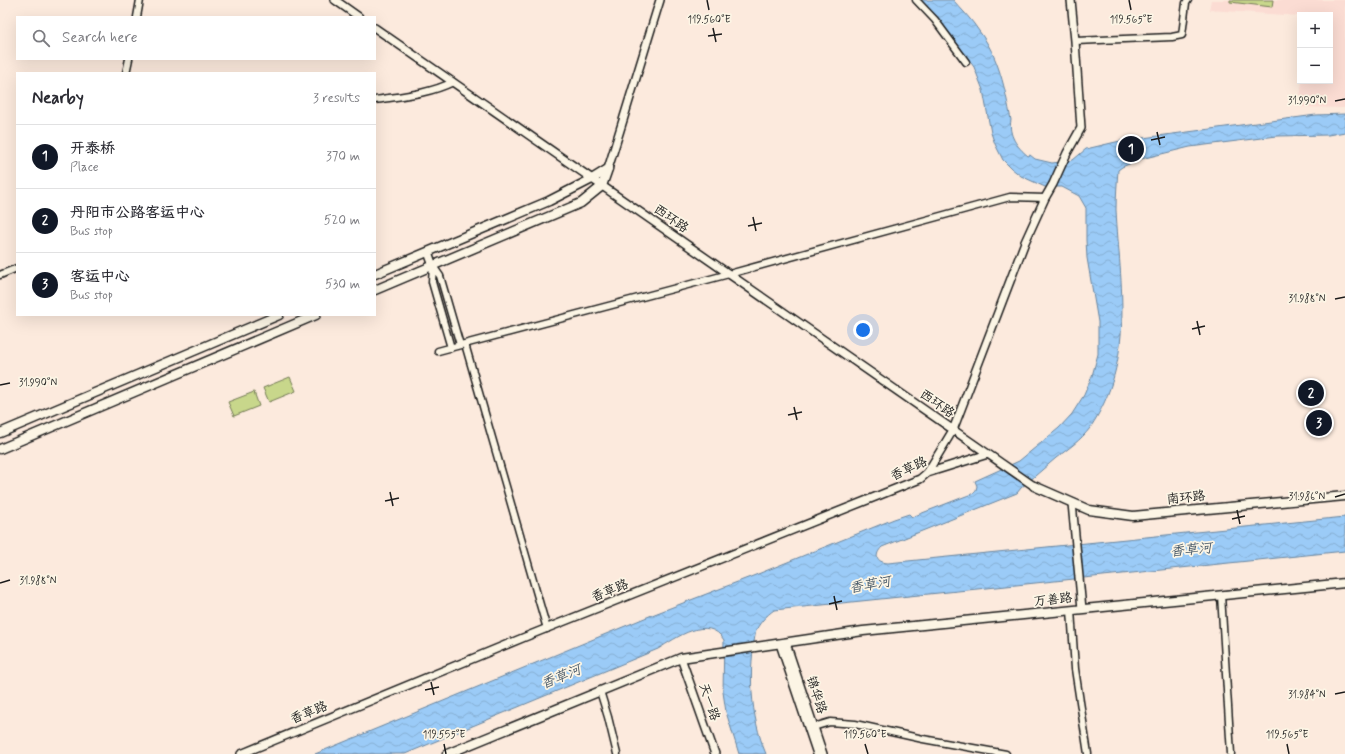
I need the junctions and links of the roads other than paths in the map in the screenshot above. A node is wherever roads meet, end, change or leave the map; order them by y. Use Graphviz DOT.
graph roads {
  1 [pos="140,0"];
  2 [pos="335,0"];
  3 [pos="660,0"];
  4 [pos="916,0"];
  5 [pos="1071,0"];
  6 [pos="1188,0"];
  7 [pos="137,16"];
  8 [pos="359,16"];
  9 [pos="376,29"];
  10 [pos="1075,41"];
  11 [pos="129,60"];
  12 [pos="966,62"];
  13 [pos="126,72"];
  14 [pos="453,82"];
  15 [pos="376,100"];
  16 [pos="608,169"];
  17 [pos="592,179"];
  18 [pos="602,186"];
  19 [pos="1045,198"];
  20 [pos="428,252"];
  21 [pos="433,266"];
  22 [pos="16,268"];
  23 [pos="376,274"];
  24 [pos="729,274"];
  25 [pos="0,275"];
  26 [pos="376,290"];
  27 [pos="277,316"];
  28 [pos="314,316"];
  29 [pos="462,345"];
  30 [pos="451,348"];
  31 [pos="438,351"];
  32 [pos="953,430"];
  33 [pos="0,432"];
  34 [pos="0,449"];
  35 [pos="988,454"];
  36 [pos="927,473"];
  37 [pos="1034,486"];
  38 [pos="1345,496"];
  39 [pos="1072,504"];
  40 [pos="1345,583"];
  41 [pos="1221,595"];
  42 [pos="1082,609"];
  43 [pos="1071,610"];
  44 [pos="547,629"];
  45 [pos="783,644"];
  46 [pos="681,658"];
  47 [pos="600,691"];
  48 [pos="811,727"];
  49 [pos="241,754"];
  50 [pos="447,754"];
  51 [pos="617,754"];
  52 [pos="715,754"];
  53 [pos="817,754"];
  54 [pos="823,754"];
  55 [pos="1006,754"];
  56 [pos="1088,754"];
  57 [pos="1231,754"];
  1 -- 7 [label="street"];
  2 -- 8 [label="street"];
  3 -- 16 [label="street"];
  4 -- 12 [label="street"];
  5 -- 10 [label="street"];
  6 -- 10 [label="street"];
  9 -- 14 [label="street, 西环路"];
  10 -- 19 [label="street"];
  11 -- 13 [label="street"];
  14 -- 15 [label="street"];
  14 -- 17 [label="street, 西环路"];
  16 -- 17 [label="main road"];
  16 -- 18 [label="main road"];
  17 -- 18 [label="street, 西环路"];
  17 -- 20 [label="main road"];
  18 -- 21 [label="main road"];
  18 -- 24 [label="street, 西环路"];
  19 -- 24 [label="street"];
  19 -- 32 [label="street"];
  20 -- 21 [label="street"];
  20 -- 23 [label="main road"];
  21 -- 26 [label="main road"];
  21 -- 29 [label="street"];
  21 -- 30 [label="street"];
  22 -- 25 [label="street"];
  24 -- 29 [label="street"];
  24 -- 32 [label="street, 西环路"];
  27 -- 33 [label="main road"];
  28 -- 34 [label="main road"];
  29 -- 30 [label="street"];
  29 -- 44 [label="street"];
  30 -- 31 [label="street"];
  32 -- 35 [label="street"];
  32 -- 36 [label="street"];
  35 -- 36 [label="street, 香草路"];
  35 -- 37 [label="street"];
  36 -- 44 [label="street, 香草路"];
  37 -- 39 [label="main road, 南环路"];
  38 -- 39 [label="main road, 南环路"];
  39 -- 42 [label="street"];
  40 -- 41 [label="main road, 万善路"];
  41 -- 42 [label="main road, 万善路"];
  41 -- 57 [label="street"];
  42 -- 43 [label="main road, 万善路"];
  43 -- 45 [label="main road, 万善路"];
  43 -- 56 [label="street"];
  44 -- 49 [label="street, 香草路"];
  45 -- 46 [label="main road, 万善路"];
  45 -- 48 [label="street, 锦华路"];
  46 -- 47 [label="main road, 万善路"];
  46 -- 52 [label="street, 天一路"];
  47 -- 50 [label="main road, 万善路"];
  47 -- 51 [label="street"];
  48 -- 53 [label="street, 锦华路"];
  48 -- 54 [label="street, 锦华路"];
  48 -- 55 [label="street"];
}
